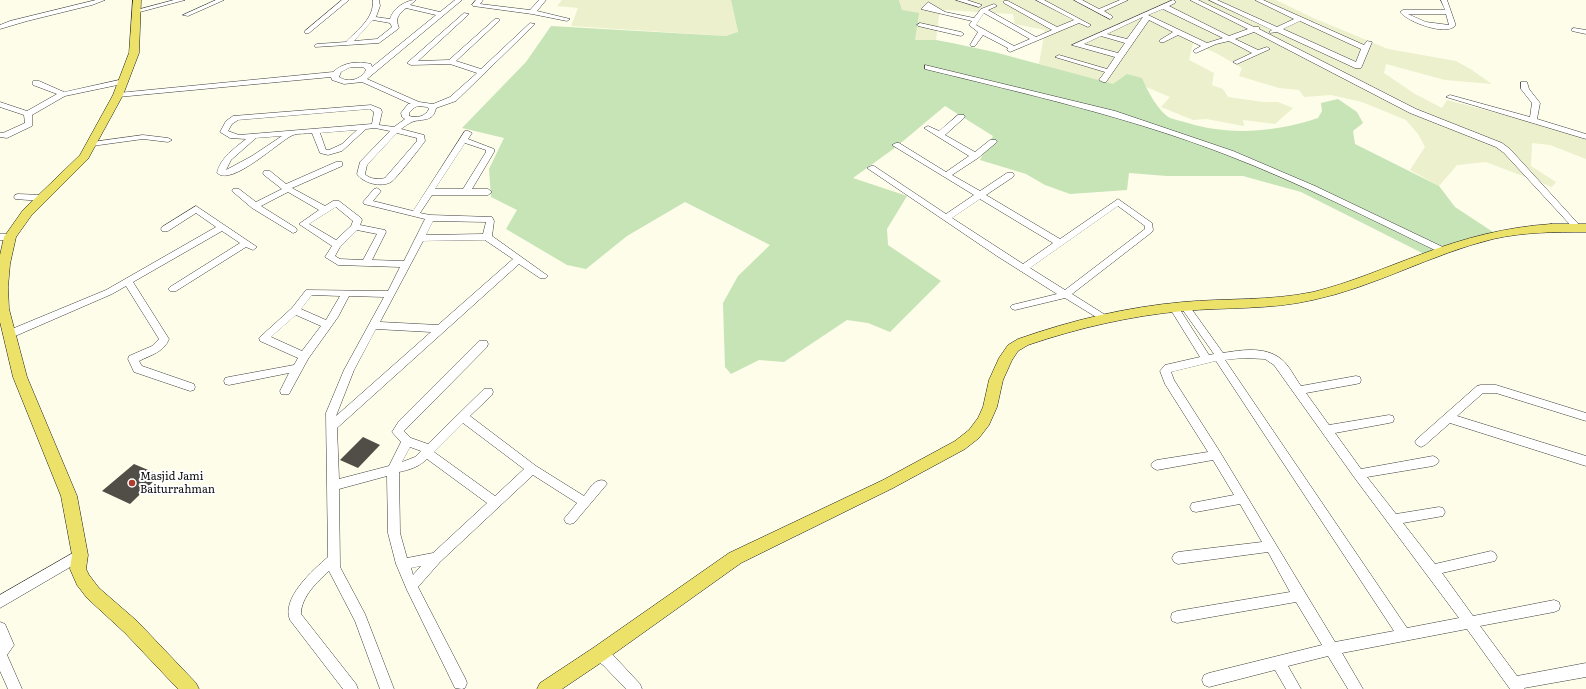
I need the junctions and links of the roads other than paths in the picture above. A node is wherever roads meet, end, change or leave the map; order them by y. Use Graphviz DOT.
graph roads {
  1 [pos="102,0"];
  2 [pos="183,0"];
  3 [pos="221,0"];
  4 [pos="346,0"];
  5 [pos="376,0"];
  6 [pos="413,0"];
  7 [pos="459,0"];
  8 [pos="480,0"];
  9 [pos="543,0"];
  10 [pos="959,0"];
  11 [pos="1039,0"];
  12 [pos="1077,0"];
  13 [pos="1193,0"];
  14 [pos="1200,0"];
  15 [pos="1212,0"];
  16 [pos="1258,0"];
  17 [pos="1444,0"];
  18 [pos="1008,1"];
  19 [pos="1120,1"];
  20 [pos="1173,2"];
  21 [pos="982,5"];
  22 [pos="136,6"];
  23 [pos="1163,6"];
  24 [pos="401,9"];
  25 [pos="1099,11"];
  26 [pos="532,12"];
  27 [pos="1448,12"];
  28 [pos="943,13"];
  29 [pos="441,14"];
  30 [pos="466,14"];
  31 [pos="1290,14"];
  32 [pos="1146,16"];
  33 [pos="1110,17"];
  34 [pos="371,18"];
  35 [pos="567,19"];
  36 [pos="1299,19"];
  37 [pos="497,20"];
  38 [pos="976,20"];
  39 [pos="392,21"];
  40 [pos="1078,21"];
  41 [pos="1125,23"];
  42 [pos="532,24"];
  43 [pos="953,24"];
  44 [pos="920,25"];
  45 [pos="1088,26"];
  46 [pos="0,27"];
  47 [pos="1139,28"];
  48 [pos="1261,28"];
  49 [pos="1057,30"];
  50 [pos="1574,30"];
  51 [pos="307,32"];
  52 [pos="982,32"];
  53 [pos="1178,32"];
  54 [pos="1586,32"];
  55 [pos="961,34"];
  56 [pos="1101,34"];
  57 [pos="990,36"];
  58 [pos="1227,36"];
  59 [pos="1035,39"];
  60 [pos="1162,41"];
  61 [pos="1129,42"];
  62 [pos="348,44"];
  63 [pos="316,46"];
  64 [pos="1207,46"];
  65 [pos="1267,49"];
  66 [pos="1196,51"];
  67 [pos="1258,53"];
  68 [pos="1120,56"];
  69 [pos="1059,57"];
  70 [pos="451,62"];
  71 [pos="1237,62"];
  72 [pos="1108,71"];
  73 [pos="370,72"];
  74 [pos="482,72"];
  75 [pos="335,74"];
  76 [pos="362,79"];
  77 [pos="1103,80"];
  78 [pos="124,81"];
  79 [pos="1359,81"];
  80 [pos="36,83"];
  81 [pos="1524,84"];
  82 [pos="63,94"];
  83 [pos="118,95"];
  84 [pos="1450,97"];
  85 [pos="0,104"];
  86 [pos="418,104"];
  87 [pos="433,107"];
  88 [pos="28,114"];
  89 [pos="961,117"];
  90 [pos="411,118"];
  91 [pos="1533,121"];
  92 [pos="374,126"];
  93 [pos="364,127"];
  94 [pos="928,128"];
  95 [pos="395,130"];
  96 [pos="315,132"];
  97 [pos="292,133"];
  98 [pos="0,135"];
  99 [pos="940,135"];
  100 [pos="254,136"];
  101 [pos="1586,137"];
  102 [pos="168,140"];
  103 [pos="993,142"];
  104 [pos="92,144"];
  105 [pos="896,146"];
  106 [pos="975,156"];
  107 [pos="339,164"];
  108 [pos="871,168"];
  109 [pos="268,172"];
  110 [pos="947,175"];
  111 [pos="1010,175"];
  112 [pos="287,188"];
  113 [pos="377,190"];
  114 [pos="236,191"];
  115 [pos="430,192"];
  116 [pos="466,192"];
  117 [pos="488,192"];
  118 [pos="980,196"];
  119 [pos="18,198"];
  120 [pos="42,198"];
  121 [pos="255,206"];
  122 [pos="325,210"];
  123 [pos="415,214"];
  124 [pos="430,218"];
  125 [pos="946,218"];
  126 [pos="303,224"];
  127 [pos="222,227"];
  128 [pos="355,227"];
  129 [pos="1582,228"];
  130 [pos="165,229"];
  131 [pos="5,237"];
  132 [pos="486,237"];
  133 [pos="420,238"];
  134 [pos="1060,243"];
  135 [pos="337,245"];
  136 [pos="1439,252"];
  137 [pos="518,259"];
  138 [pos="366,263"];
  139 [pos="2,264"];
  140 [pos="407,264"];
  141 [pos="1024,268"];
  142 [pos="543,276"];
  143 [pos="128,281"];
  144 [pos="173,289"];
  145 [pos="346,293"];
  146 [pos="390,294"];
  147 [pos="1065,295"];
  148 [pos="1179,306"];
  149 [pos="1015,307"];
  150 [pos="295,310"];
  151 [pos="1104,318"];
  152 [pos="327,325"];
  153 [pos="374,325"];
  154 [pos="440,329"];
  155 [pos="10,334"];
  156 [pos="483,344"];
  157 [pos="304,356"];
  158 [pos="1215,358"];
  159 [pos="297,368"];
  160 [pos="229,380"];
  161 [pos="1356,380"];
  162 [pos="190,387"];
  163 [pos="285,391"];
  164 [pos="1298,391"];
  165 [pos="488,392"];
  166 [pos="463,417"];
  167 [pos="1586,417"];
  168 [pos="1448,418"];
  169 [pos="1389,419"];
  170 [pos="331,427"];
  171 [pos="1327,430"];
  172 [pos="407,441"];
  173 [pos="1421,442"];
  174 [pos="428,452"];
  175 [pos="1216,455"];
  176 [pos="1433,461"];
  177 [pos="1586,461"];
  178 [pos="1157,465"];
  179 [pos="393,469"];
  180 [pos="532,469"];
  181 [pos="1358,474"];
  182 [pos="601,484"];
  183 [pos="334,485"];
  184 [pos="1242,499"];
  185 [pos="584,502"];
  186 [pos="496,503"];
  187 [pos="1196,507"];
  188 [pos="1439,512"];
  189 [pos="570,520"];
  190 [pos="1393,520"];
  191 [pos="1271,546"];
  192 [pos="80,555"];
  193 [pos="1491,557"];
  194 [pos="436,558"];
  195 [pos="1178,558"];
  196 [pos="334,559"];
  197 [pos="402,564"];
  198 [pos="1432,570"];
  199 [pos="411,586"];
  200 [pos="1299,596"];
  201 [pos="0,602"];
  202 [pos="1554,606"];
  203 [pos="1177,617"];
  204 [pos="1469,622"];
  205 [pos="0,628"];
  206 [pos="1404,635"];
  207 [pos="1331,649"];
  208 [pos="0,654"];
  209 [pos="598,654"];
  210 [pos="1278,662"];
  211 [pos="1586,670"];
  212 [pos="1209,680"];
  213 [pos="460,683"];
  214 [pos="1516,686"];
  215 [pos="15,689"];
  216 [pos="190,689"];
  217 [pos="351,689"];
  218 [pos="387,689"];
  219 [pos="546,689"];
  220 [pos="635,689"];
  221 [pos="1294,689"];
  222 [pos="1356,689"];
  1 -- 46 [label="street"];
  2 -- 3 [label="street"];
  2 -- 22 [label="street"];
  4 -- 51 [label="street"];
  5 -- 34 [label="street"];
  6 -- 24 [label="street"];
  7 -- 29 [label="street"];
  8 -- 26 [label="street"];
  9 -- 26 [label="street"];
  10 -- 21 [label="street"];
  11 -- 40 [label="street"];
  12 -- 25 [label="street"];
  13 -- 48 [label="street"];
  14 -- 48 [label="street"];
  15 -- 48 [label="street"];
  16 -- 31 [label="street"];
  17 -- 27 [label="street"];
  18 -- 21 [label="street"];
  18 -- 49 [label="street"];
  19 -- 25 [label="street"];
  20 -- 23 [label="street"];
  21 -- 38 [label="street"];
  21 -- 59 [label="street"];
  22 -- 78 [label="main road"];
  23 -- 32 [label="street"];
  23 -- 58 [label="street"];
  24 -- 29 [label="street"];
  24 -- 39 [label="street"];
  25 -- 33 [label="street"];
  26 -- 35 [label="street"];
  27 -- 27 [label="street"];
  28 -- 43 [label="street"];
  29 -- 73 [label="street"];
  30 -- 70 [label="street"];
  31 -- 36 [label="street"];
  31 -- 48 [label="street"];
  32 -- 41 [label="street"];
  32 -- 47 [label="street"];
  32 -- 53 [label="street"];
  34 -- 39 [label="street"];
  34 -- 62 [label="street"];
  36 -- 48 [label="street"];
  36 -- 48 [label="street"];
  37 -- 70 [label="street"];
  38 -- 43 [label="street"];
  38 -- 52 [label="street"];
  39 -- 62 [label="street"];
  40 -- 45 [label="street"];
  40 -- 49 [label="street"];
  41 -- 47 [label="street"];
  41 -- 56 [label="street"];
  42 -- 74 [label="street"];
  43 -- 44 [label="street"];
  43 -- 55 [label="street"];
  47 -- 61 [label="street"];
  48 -- 58 [label="street"];
  48 -- 79 [label="street"];
  48 -- 79 [label="street"];
  49 -- 59 [label="street"];
  50 -- 54 [label="street"];
  52 -- 57 [label="street"];
  52 -- 57 [label="street"];
  53 -- 60 [label="street"];
  53 -- 64 [label="street"];
  56 -- 61 [label="street"];
  56 -- 68 [label="street"];
  57 -- 59 [label="street"];
  58 -- 64 [label="street"];
  58 -- 67 [label="street"];
  61 -- 68 [label="street"];
  62 -- 63 [label="street"];
  64 -- 66 [label="street"];
  65 -- 67 [label="street"];
  67 -- 71 [label="street"];
  68 -- 72 [label="street"];
  69 -- 72 [label="street"];
  70 -- 74 [label="street"];
  72 -- 77 [label="street"];
  73 -- 75 [label="street"];
  73 -- 76 [label="street"];
  74 -- 87 [label="street"];
  75 -- 76 [label="street"];
  75 -- 83 [label="street"];
  76 -- 86 [label="street"];
  78 -- 82 [label="street"];
  78 -- 83 [label="main road"];
  79 -- 129 [label="street"];
  80 -- 82 [label="street"];
  81 -- 91 [label="street"];
  82 -- 88 [label="street"];
  83 -- 104 [label="main road"];
  84 -- 91 [label="street"];
  85 -- 88 [label="street"];
  86 -- 87 [label="street"];
  86 -- 90 [label="street"];
  87 -- 90 [label="street"];
  88 -- 98 [label="street"];
  89 -- 99 [label="street"];
  90 -- 95 [label="street"];
  91 -- 101 [label="street"];
  92 -- 93 [label="street"];
  92 -- 95 [label="street"];
  92 -- 100 [label="street"];
  93 -- 96 [label="street"];
  93 -- 96 [label="street"];
  94 -- 99 [label="street"];
  95 -- 95 [label="street"];
  96 -- 97 [label="street"];
  97 -- 100 [label="street"];
  97 -- 100 [label="street"];
  99 -- 106 [label="street"];
  102 -- 104 [label="street"];
  103 -- 106 [label="street"];
  104 -- 120 [label="main road"];
  105 -- 110 [label="street"];
  106 -- 110 [label="street"];
  107 -- 112 [label="street"];
  108 -- 125 [label="street"];
  109 -- 112 [label="street"];
  110 -- 118 [label="street"];
  111 -- 118 [label="street"];
  112 -- 121 [label="street"];
  112 -- 122 [label="street"];
  113 -- 123 [label="street"];
  114 -- 121 [label="street"];
  115 -- 116 [label="street"];
  115 -- 116 [label="street"];
  115 -- 123 [label="street"];
  116 -- 117 [label="street"];
  118 -- 125 [label="street"];
  118 -- 134 [label="street"];
  119 -- 120 [label="street"];
  120 -- 131 [label="main road"];
  121 -- 126 [label="street"];
  122 -- 126 [label="street"];
  122 -- 128 [label="street"];
  123 -- 124 [label="street"];
  124 -- 132 [label="street"];
  124 -- 133 [label="street"];
  125 -- 141 [label="street"];
  126 -- 135 [label="street"];
  127 -- 130 [label="street"];
  127 -- 143 [label="street"];
  127 -- 144 [label="street"];
  128 -- 135 [label="street"];
  128 -- 138 [label="street"];
  129 -- 136 [label="main road"];
  131 -- 139 [label="main road"];
  132 -- 133 [label="street"];
  132 -- 137 [label="street"];
  133 -- 140 [label="street"];
  134 -- 141 [label="street"];
  134 -- 147 [label="street"];
  135 -- 138 [label="street"];
  136 -- 136 [label="street"];
  136 -- 148 [label="main road"];
  137 -- 142 [label="street"];
  137 -- 154 [label="street"];
  138 -- 140 [label="street"];
  139 -- 155 [label="main road"];
  140 -- 146 [label="street"];
  141 -- 147 [label="street"];
  143 -- 155 [label="street"];
  143 -- 162 [label="street"];
  145 -- 146 [label="street"];
  145 -- 150 [label="street"];
  145 -- 152 [label="street"];
  146 -- 153 [label="street"];
  147 -- 149 [label="street"];
  147 -- 151 [label="street"];
  148 -- 151 [label="main road"];
  148 -- 158 [label="street"];
  150 -- 152 [label="street"];
  150 -- 157 [label="street"];
  151 -- 209 [label="main road"];
  152 -- 157 [label="street"];
  153 -- 154 [label="street"];
  153 -- 170 [label="street"];
  154 -- 170 [label="street"];
  155 -- 192 [label="main road"];
  156 -- 172 [label="street"];
  157 -- 159 [label="street"];
  158 -- 164 [label="street"];
  158 -- 175 [label="street"];
  158 -- 206 [label="street"];
  159 -- 160 [label="street"];
  159 -- 163 [label="street"];
  161 -- 164 [label="street"];
  164 -- 171 [label="street"];
  165 -- 166 [label="street"];
  166 -- 174 [label="street"];
  166 -- 180 [label="street"];
  167 -- 168 [label="street"];
  168 -- 173 [label="street"];
  168 -- 177 [label="street"];
  169 -- 171 [label="street"];
  170 -- 183 [label="street"];
  171 -- 181 [label="street"];
  172 -- 174 [label="street"];
  172 -- 179 [label="street"];
  174 -- 179 [label="street"];
  174 -- 186 [label="street"];
  175 -- 178 [label="street"];
  175 -- 184 [label="street"];
  176 -- 181 [label="street"];
  179 -- 183 [label="street"];
  179 -- 197 [label="street"];
  180 -- 185 [label="street"];
  180 -- 186 [label="street"];
  181 -- 190 [label="street"];
  182 -- 185 [label="street"];
  183 -- 196 [label="street"];
  184 -- 187 [label="street"];
  184 -- 191 [label="street"];
  185 -- 189 [label="street"];
  186 -- 194 [label="street"];
  188 -- 190 [label="street"];
  190 -- 198 [label="street"];
  191 -- 195 [label="street"];
  191 -- 200 [label="street"];
  192 -- 201 [label="street"];
  192 -- 216 [label="main road"];
  193 -- 198 [label="street"];
  194 -- 197 [label="street"];
  194 -- 199 [label="street"];
  196 -- 217 [label="street"];
  196 -- 218 [label="street"];
  197 -- 199 [label="street"];
  198 -- 204 [label="street"];
  199 -- 213 [label="street"];
  200 -- 203 [label="street"];
  200 -- 207 [label="street"];
  202 -- 204 [label="street"];
  204 -- 206 [label="street"];
  204 -- 214 [label="street"];
  205 -- 208 [label="street"];
  206 -- 207 [label="street"];
  207 -- 210 [label="street"];
  207 -- 222 [label="street"];
  208 -- 215 [label="street"];
  209 -- 219 [label="main road"];
  209 -- 220 [label="street"];
  210 -- 212 [label="street"];
  210 -- 221 [label="street"];
  211 -- 214 [label="street"];
}
